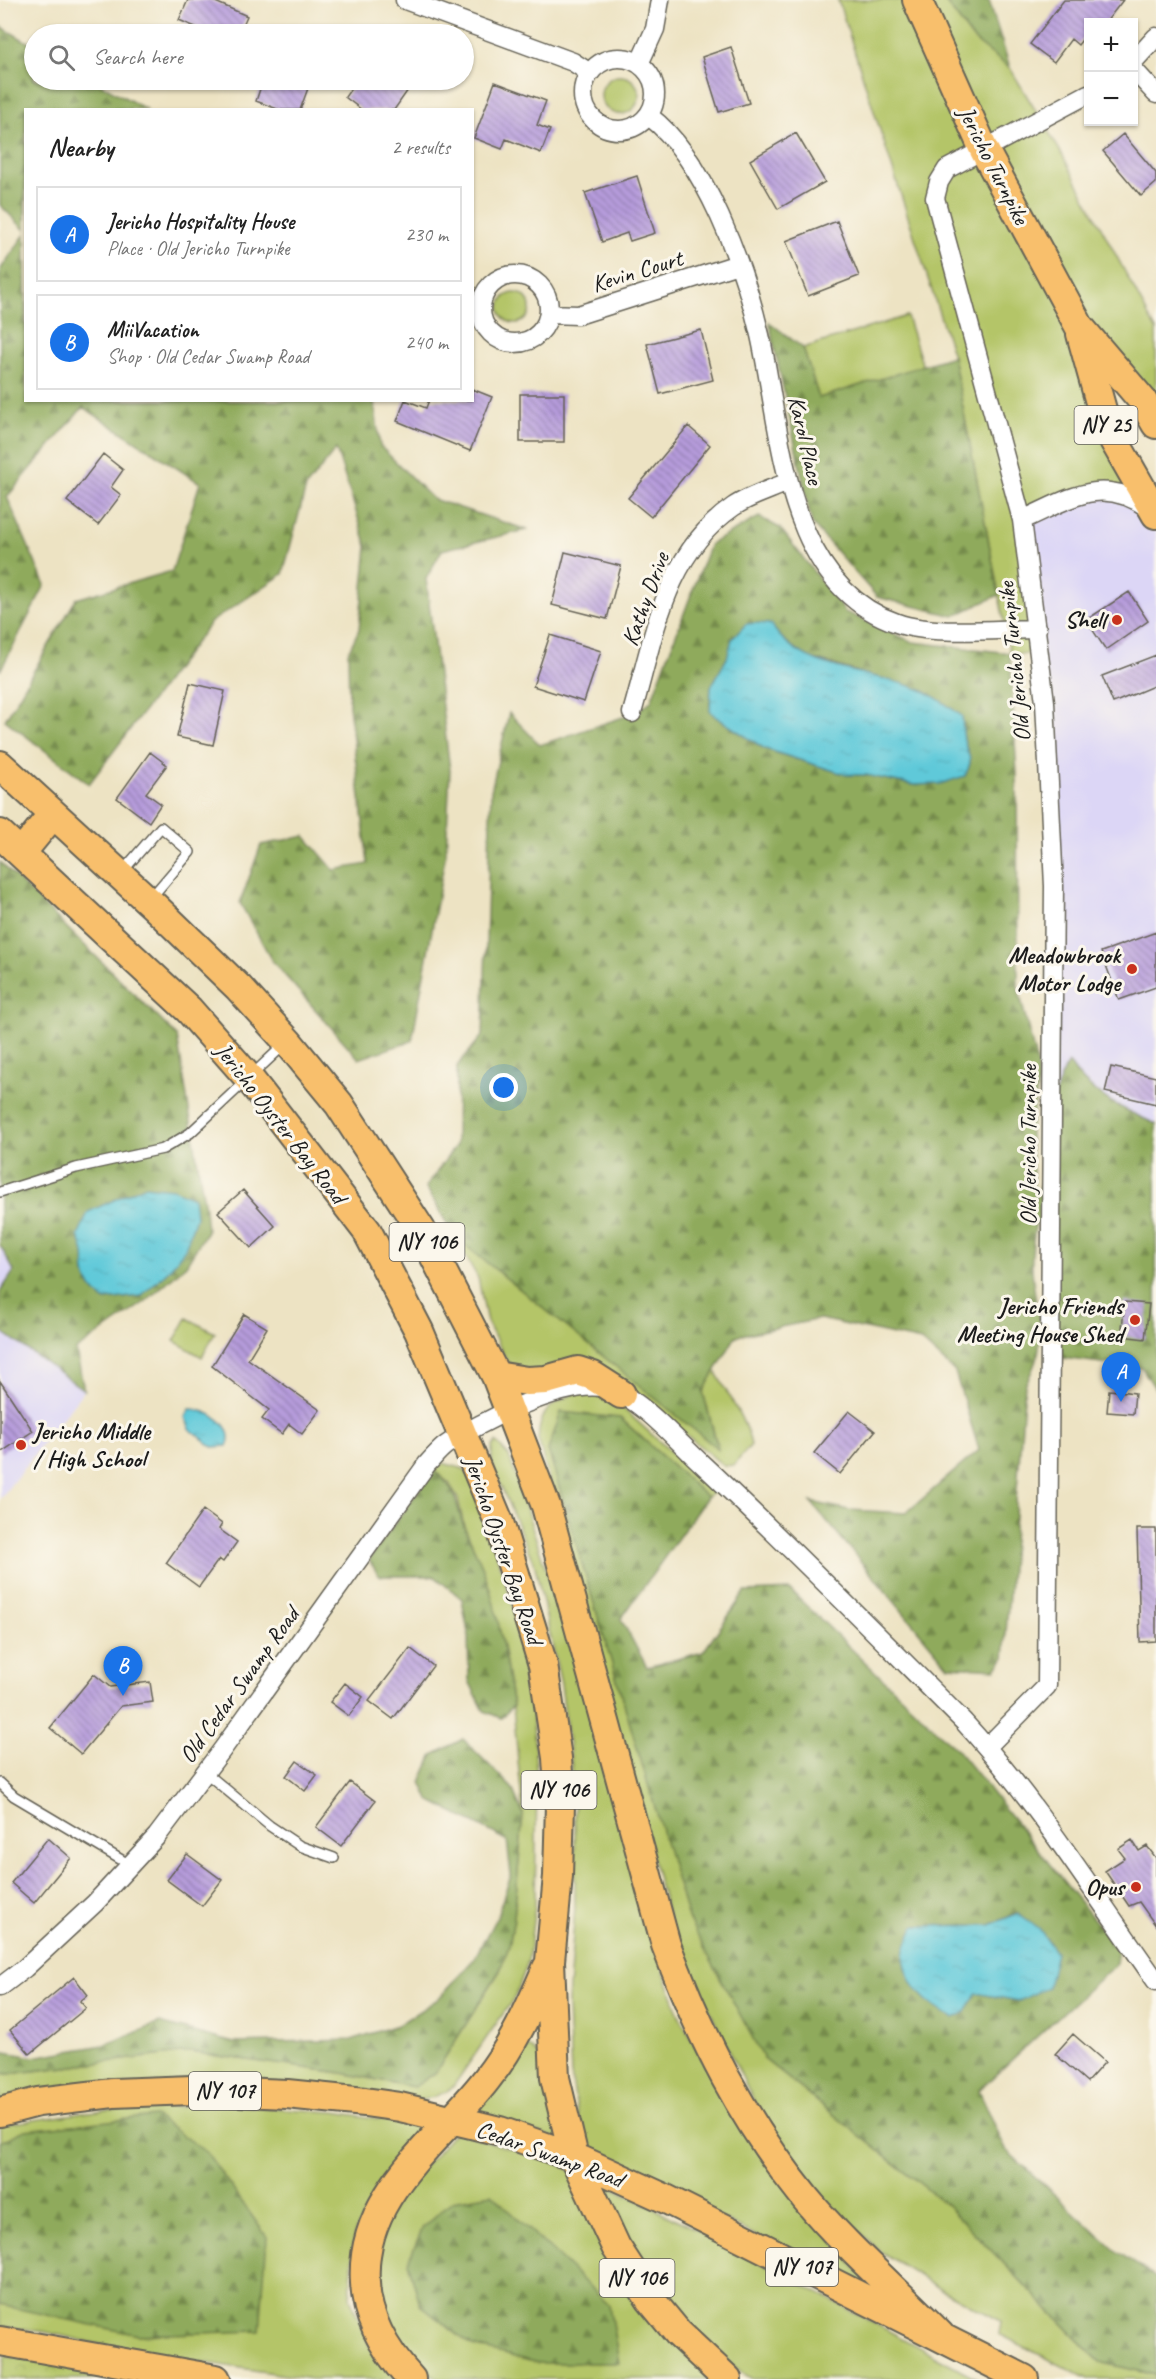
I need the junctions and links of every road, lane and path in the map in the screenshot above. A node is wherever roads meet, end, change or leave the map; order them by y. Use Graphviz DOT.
graph roads {
  1 [pos="405,0"];
  2 [pos="660,0"];
  3 [pos="917,0"];
  4 [pos="470,24"];
  5 [pos="474,25"];
  6 [pos="1156,38"];
  7 [pos="1138,57"];
  8 [pos="639,64"];
  9 [pos="1136,72"];
  10 [pos="590,73"];
  11 [pos="1156,94"];
  12 [pos="1084,97"];
  13 [pos="649,116"];
  14 [pos="984,150"];
  15 [pos="738,264"];
  16 [pos="549,314"];
  17 [pos="1079,326"];
  18 [pos="1156,424"];
  19 [pos="788,482"];
  20 [pos="1156,514"];
  21 [pos="1022,520"];
  22 [pos="1036,629"];
  23 [pos="632,713"];
  24 [pos="0,765"];
  25 [pos="54,814"];
  26 [pos="10,844"];
  27 [pos="119,875"];
  28 [pos="148,901"];
  29 [pos="288,1042"];
  30 [pos="248,1077"];
  31 [pos="0,1192"];
  32 [pos="496,1376"];
  33 [pos="621,1394"];
  34 [pos="510,1411"];
  35 [pos="463,1434"];
  36 [pos="987,1747"];
  37 [pos="205,1772"];
  38 [pos="0,1784"];
  39 [pos="334,1858"];
  40 [pos="130,1865"];
  41 [pos="550,1961"];
  42 [pos="1156,1981"];
  43 [pos="0,1987"];
  44 [pos="0,2112"];
  45 [pos="450,2120"];
  46 [pos="574,2157"];
  47 [pos="940,2335"];
  48 [pos="0,2341"];
  49 [pos="216,2379"];
  50 [pos="411,2379"];
  51 [pos="727,2379"];
  52 [pos="1024,2379"];
  1 -- 4 [label="street"];
  2 -- 8 [label="street"];
  3 -- 14 [label="main road, Jericho Turnpike / NY 25"];
  5 -- 10 [label="street"];
  6 -- 7 [label="street"];
  8 -- 10 [label="street"];
  8 -- 13 [label="street"];
  9 -- 11 [label="street"];
  10 -- 13 [label="street"];
  12 -- 14 [label="street, Old Jericho Turnpike"];
  13 -- 15 [label="street, Karol Place"];
  14 -- 17 [label="main road, Jericho Turnpike / NY 25"];
  14 -- 21 [label="street, Old Jericho Turnpike"];
  15 -- 16 [label="street, Kevin Court"];
  15 -- 19 [label="street, Karol Place"];
  17 -- 18 [label="main road, Jericho Turnpike / NY 25"];
  17 -- 20 [label="main road, Jericho Turnpike / NY 25"];
  19 -- 22 [label="street, Karol Place"];
  19 -- 23 [label="street, Kathy Drive"];
  20 -- 21 [label="street"];
  21 -- 22 [label="street, Old Jericho Turnpike"];
  22 -- 36 [label="street, Old Jericho Turnpike"];
  24 -- 25 [label="main road, Jericho Oyster Bay Road / NY 106"];
  25 -- 26 [label="main road"];
  25 -- 27 [label="main road, Jericho Oyster Bay Road / NY 106"];
  26 -- 30 [label="main road, Jericho Oyster Bay Road / NY 106"];
  27 -- 28 [label="main road, Jericho Oyster Bay Road / NY 106"];
  27 -- 28 [label="lane"];
  28 -- 29 [label="main road, Jericho Oyster Bay Road / NY 106"];
  29 -- 30 [label="lane"];
  29 -- 32 [label="main road, Jericho Oyster Bay Road / NY 106"];
  30 -- 31 [label="lane"];
  30 -- 35 [label="main road, Jericho Oyster Bay Road / NY 106"];
  32 -- 33 [label="main road"];
  32 -- 34 [label="main road, Jericho Oyster Bay Road / NY 106"];
  33 -- 34 [label="street"];
  33 -- 36 [label="street"];
  34 -- 35 [label="street, Old Cedar Swamp Road"];
  34 -- 47 [label="main road, Jericho Oyster Bay Road / NY 106"];
  35 -- 37 [label="street, Old Cedar Swamp Road"];
  35 -- 41 [label="main road, Jericho Oyster Bay Road / NY 106"];
  36 -- 42 [label="street"];
  37 -- 39 [label="lane"];
  37 -- 40 [label="street, Old Cedar Swamp Road"];
  38 -- 40 [label="lane"];
  40 -- 43 [label="street, Old Cedar Swamp Road"];
  41 -- 45 [label="main road"];
  41 -- 46 [label="main road, Jericho Oyster Bay Road / NY 106"];
  44 -- 45 [label="main road, Cedar Swamp Road / NY 107"];
  45 -- 46 [label="main road, Cedar Swamp Road / NY 107"];
  45 -- 50 [label="main road"];
  46 -- 47 [label="main road, Cedar Swamp Road / NY 107"];
  46 -- 51 [label="main road, Jericho Oyster Bay Road / NY 106"];
  47 -- 52 [label="main road, Cedar Swamp Road / NY 106"];
  48 -- 49 [label="main road"];
}
